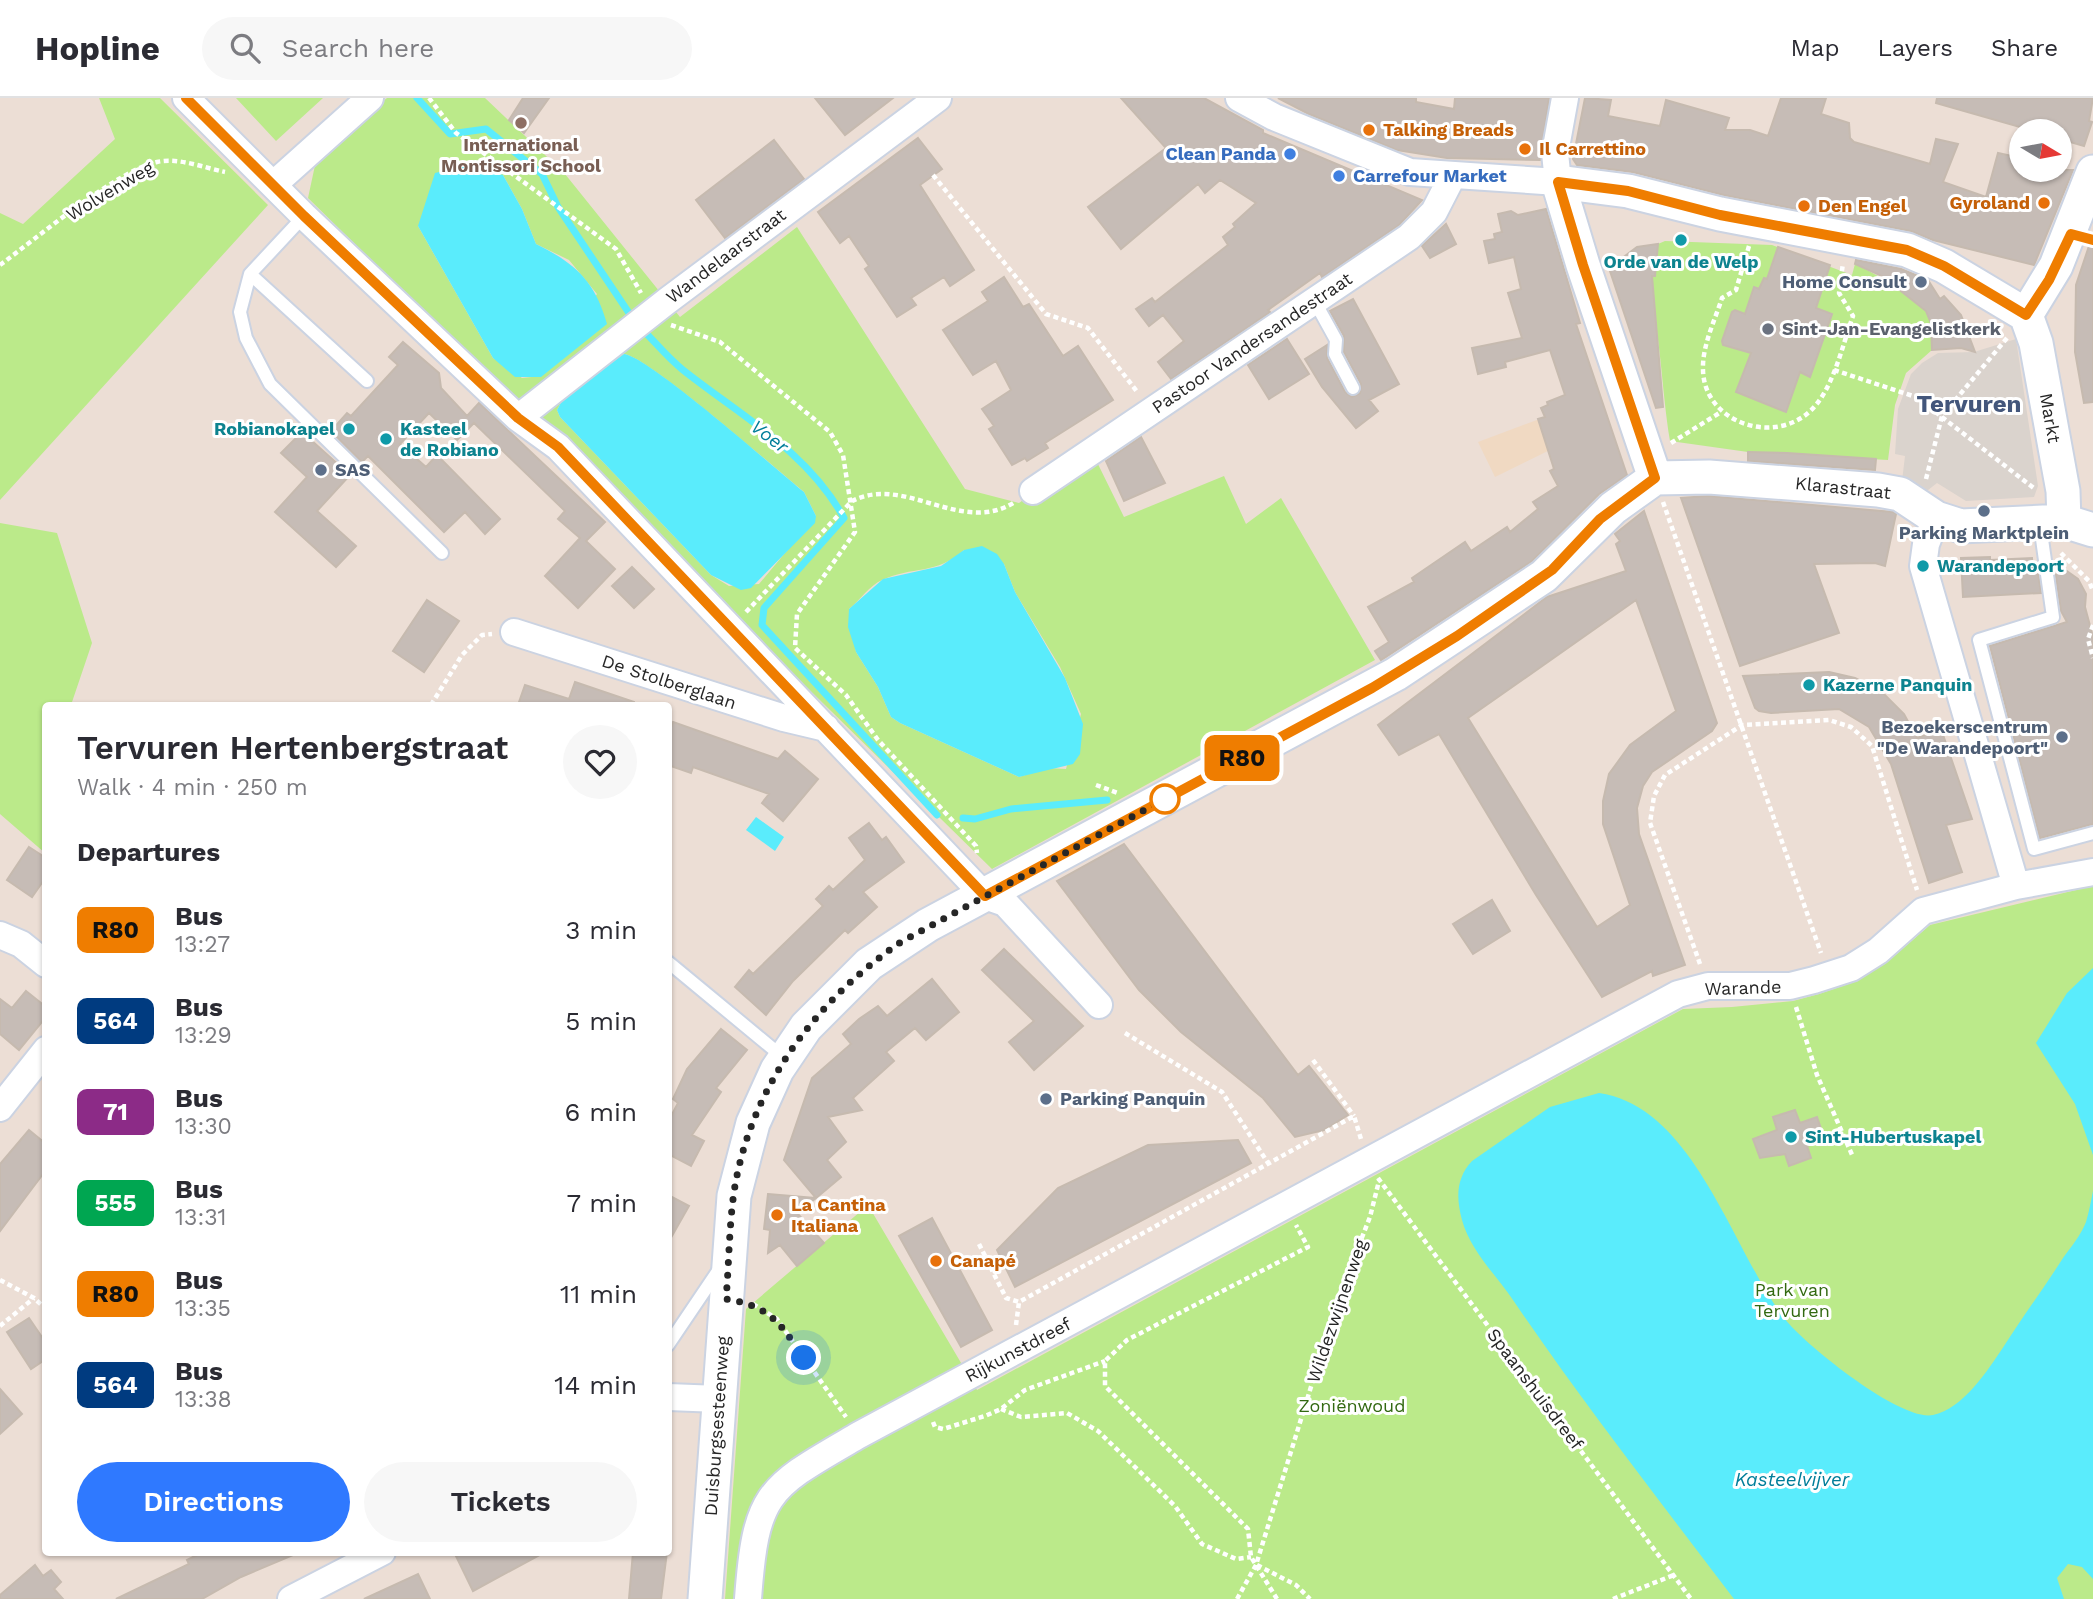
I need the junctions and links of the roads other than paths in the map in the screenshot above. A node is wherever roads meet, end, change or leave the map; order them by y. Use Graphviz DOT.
graph roads {
  1 [pos="186,98"];
  2 [pos="370,98"];
  3 [pos="938,98"];
  4 [pos="1239,98"];
  5 [pos="1565,98"];
  6 [pos="2093,172"];
  7 [pos="1452,177"];
  8 [pos="1558,182"];
  9 [pos="274,184"];
  10 [pos="304,216"];
  11 [pos="2082,237"];
  12 [pos="250,274"];
  13 [pos="1315,302"];
  14 [pos="2026,315"];
  15 [pos="367,381"];
  16 [pos="1353,388"];
  17 [pos="518,418"];
  18 [pos="1651,467"];
  19 [pos="1033,491"];
  20 [pos="2051,512"];
  21 [pos="1936,518"];
  22 [pos="442,552"];
  23 [pos="514,632"];
  24 [pos="825,728"];
  25 [pos="2093,833"];
  26 [pos="2093,872"];
  27 [pos="2016,886"];
  28 [pos="985,896"];
  29 [pos="0,934"];
  30 [pos="42,961"];
  31 [pos="672,965"];
  32 [pos="1099,1005"];
  33 [pos="42,1055"];
  34 [pos="785,1059"];
  35 [pos="0,1108"];
  36 [pos="1373,1171"];
  37 [pos="730,1253"];
  38 [pos="672,1339"];
  39 [pos="672,1397"];
  40 [pos="719,1399"];
  41 [pos="374,1556"];
  42 [pos="291,1599"];
  43 [pos="705,1599"];
  44 [pos="748,1599"];
  1 -- 9 [label="street"];
  2 -- 9 [label="street"];
  3 -- 17 [label="street, Wandelaarstraat"];
  4 -- 7 [label="street"];
  5 -- 8 [label="street"];
  6 -- 11 [label="street"];
  7 -- 8 [label="street"];
  7 -- 13 [label="street, Pastoor Vandersandestraat"];
  8 -- 14 [label="street"];
  8 -- 18 [label="street"];
  9 -- 10 [label="street"];
  10 -- 12 [label="lane"];
  10 -- 17 [label="street"];
  11 -- 14 [label="street"];
  12 -- 15 [label="lane"];
  12 -- 22 [label="lane"];
  13 -- 16 [label="lane"];
  13 -- 19 [label="street, Pastoor Vandersandestraat"];
  14 -- 20 [label="street, Markt"];
  17 -- 24 [label="street"];
  18 -- 21 [label="street, Klarastraat"];
  18 -- 28 [label="street, Duisburgsesteenweg"];
  20 -- 21 [label="street, Klarastraat"];
  20 -- 25 [label="lane"];
  21 -- 27 [label="street"];
  23 -- 24 [label="street, De Stolberglaan"];
  24 -- 28 [label="street"];
  26 -- 27 [label="street, Warande"];
  27 -- 36 [label="street, Warande"];
  28 -- 32 [label="street"];
  28 -- 34 [label="street, Duisburgsesteenweg"];
  29 -- 30 [label="street"];
  31 -- 34 [label="lane"];
  33 -- 35 [label="street"];
  34 -- 37 [label="street, Duisburgsesteenweg"];
  36 -- 44 [label="street, Rijkunstdreef"];
  37 -- 38 [label="lane"];
  37 -- 40 [label="street, Duisburgsesteenweg"];
  39 -- 40 [label="street"];
  40 -- 43 [label="street, Duisburgsesteenweg"];
  41 -- 42 [label="street"];
}
